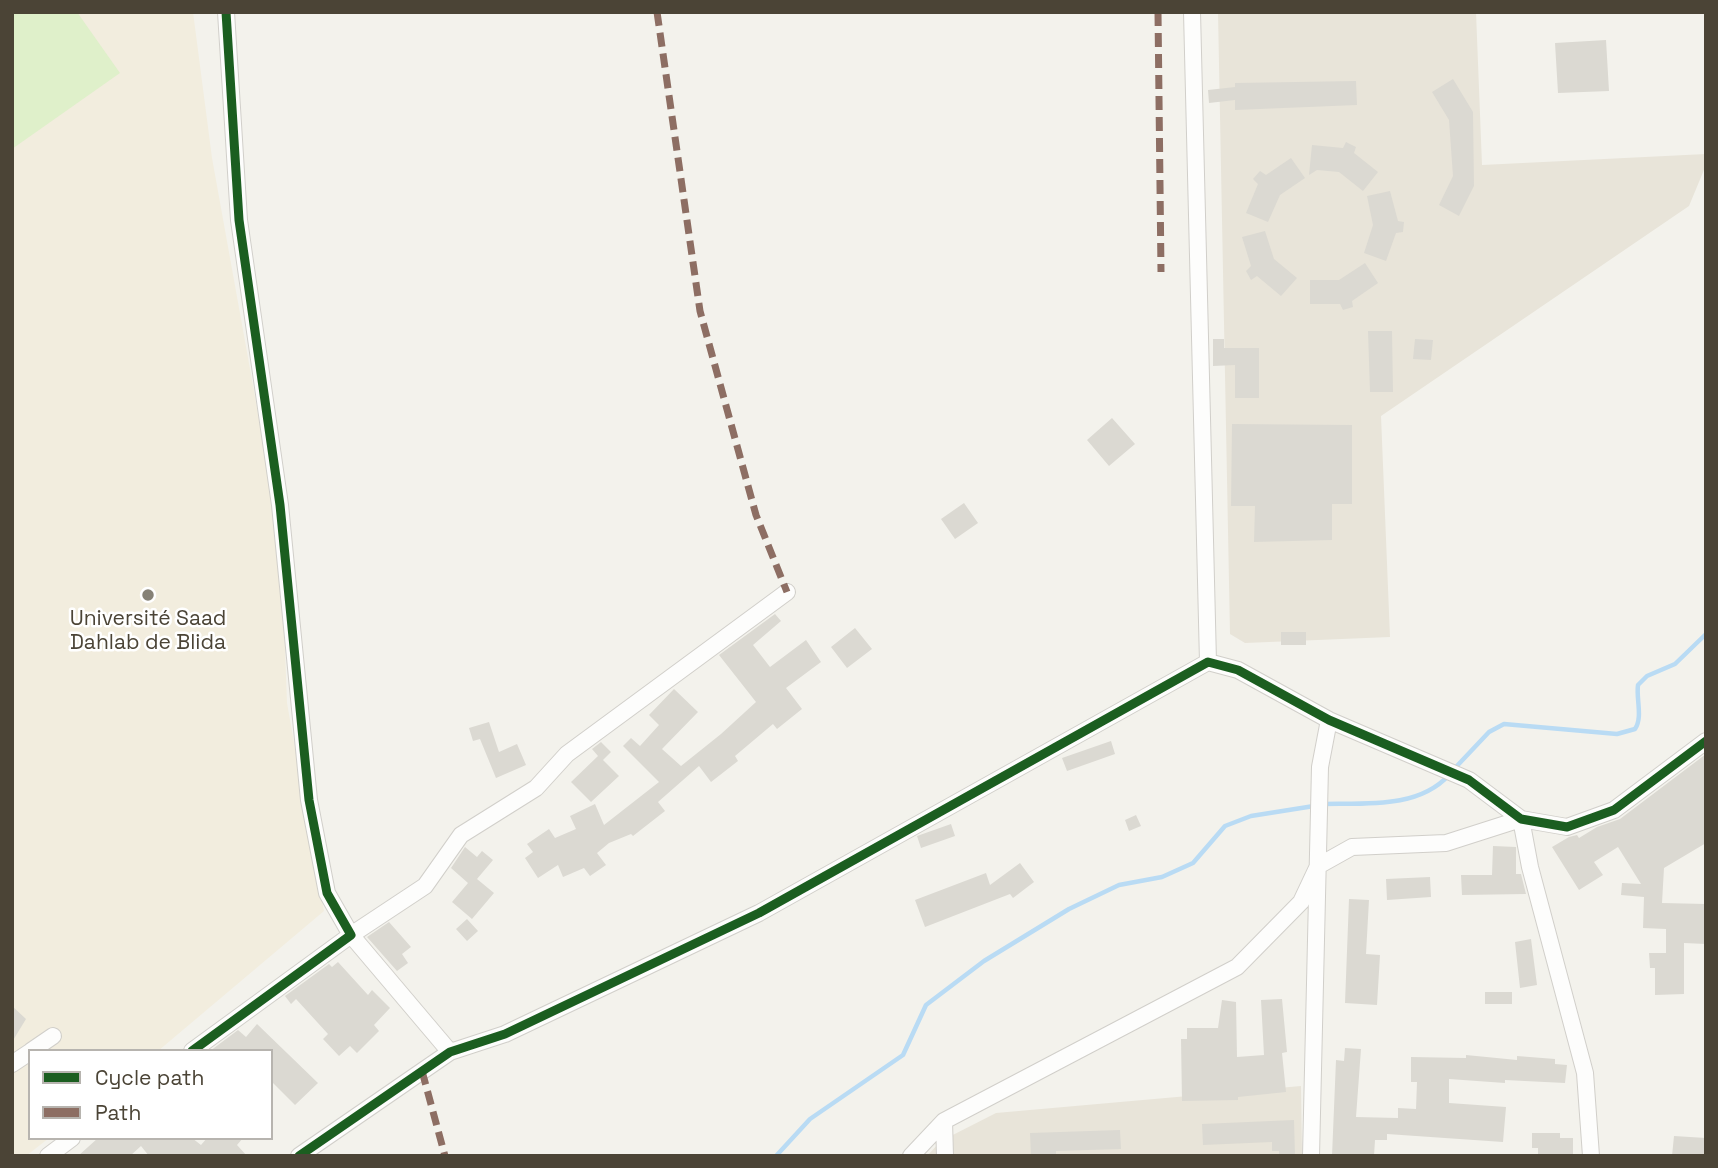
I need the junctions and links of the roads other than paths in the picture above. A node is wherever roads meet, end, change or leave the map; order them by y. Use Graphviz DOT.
graph roads {
  1 [pos="226,12"];
  2 [pos="1192,12"];
  3 [pos="787,592"];
  4 [pos="1208,662"];
  5 [pos="1329,720"];
  6 [pos="1706,741"];
  7 [pos="1521,819"];
  8 [pos="1318,866"];
  9 [pos="351,934"];
  10 [pos="53,1036"];
  11 [pos="34,1049"];
  12 [pos="195,1049"];
  13 [pos="450,1052"];
  14 [pos="28,1053"];
  15 [pos="12,1063"];
  16 [pos="944,1121"];
  17 [pos="69,1140"];
  18 [pos="48,1156"];
  19 [pos="299,1156"];
  20 [pos="911,1156"];
  21 [pos="945,1156"];
  22 [pos="1311,1156"];
  23 [pos="1591,1156"];
  1 -- 9 [label="street"];
  2 -- 4 [label="street"];
  3 -- 9 [label="street"];
  4 -- 5 [label="street"];
  4 -- 13 [label="street"];
  5 -- 7 [label="street"];
  5 -- 8 [label="street"];
  6 -- 7 [label="street"];
  7 -- 8 [label="street"];
  7 -- 23 [label="street"];
  8 -- 16 [label="street"];
  8 -- 22 [label="street"];
  9 -- 12 [label="street"];
  9 -- 13 [label="street"];
  10 -- 11 [label="street"];
  13 -- 19 [label="street"];
  14 -- 15 [label="street"];
  16 -- 20 [label="street"];
  16 -- 21 [label="street"];
  17 -- 18 [label="street"];
}
